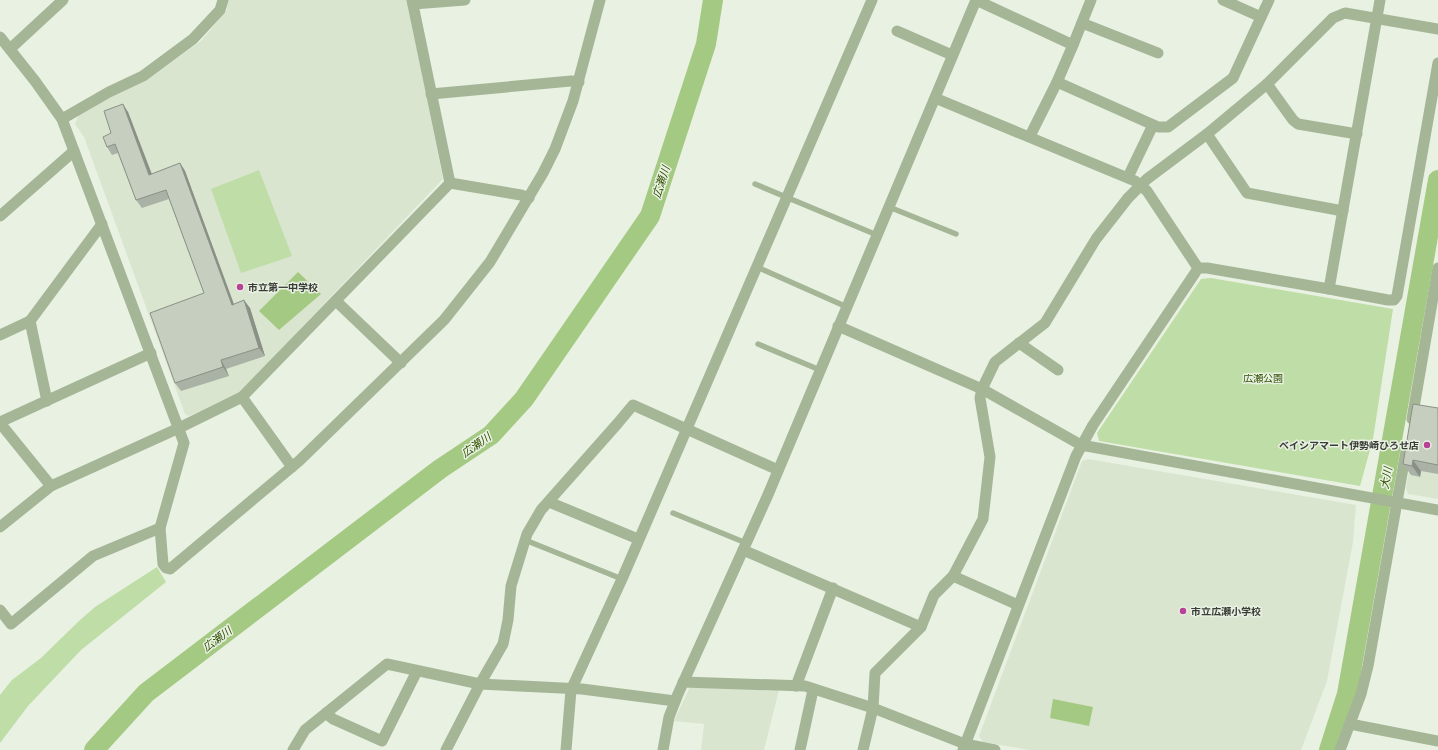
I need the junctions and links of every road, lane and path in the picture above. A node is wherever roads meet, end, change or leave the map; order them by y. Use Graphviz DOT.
graph roads {
  1 [pos="63,0"];
  2 [pos="223,0"];
  3 [pos="465,0"];
  4 [pos="600,0"];
  5 [pos="872,0"];
  6 [pos="976,0"];
  7 [pos="1092,0"];
  8 [pos="1223,0"];
  9 [pos="1269,0"];
  10 [pos="1380,0"];
  11 [pos="412,2"];
  12 [pos="1261,17"];
  13 [pos="1376,18"];
  14 [pos="1082,23"];
  15 [pos="1438,29"];
  16 [pos="897,31"];
  17 [pos="0,37"];
  18 [pos="1073,45"];
  19 [pos="10,48"];
  20 [pos="1158,53"];
  21 [pos="952,55"];
  22 [pos="1438,63"];
  23 [pos="579,82"];
  24 [pos="1057,82"];
  25 [pos="1267,84"];
  26 [pos="431,94"];
  27 [pos="936,98"];
  28 [pos="62,119"];
  29 [pos="1153,125"];
  30 [pos="1207,134"];
  31 [pos="1357,134"];
  32 [pos="1030,136"];
  33 [pos="74,151"];
  34 [pos="1128,177"];
  35 [pos="450,182"];
  36 [pos="755,184"];
  37 [pos="1142,185"];
  38 [pos="786,197"];
  39 [pos="529,198"];
  40 [pos="889,207"];
  41 [pos="1343,211"];
  42 [pos="0,216"];
  43 [pos="102,224"];
  44 [pos="956,234"];
  45 [pos="877,235"];
  46 [pos="756,267"];
  47 [pos="1198,268"];
  48 [pos="1438,268"];
  49 [pos="1329,289"];
  50 [pos="1436,294"];
  51 [pos="336,301"];
  52 [pos="846,307"];
  53 [pos="30,321"];
  54 [pos="838,326"];
  55 [pos="0,336"];
  56 [pos="1019,343"];
  57 [pos="758,344"];
  58 [pos="151,353"];
  59 [pos="401,363"];
  60 [pos="820,370"];
  61 [pos="1058,370"];
  62 [pos="982,389"];
  63 [pos="242,397"];
  64 [pos="47,401"];
  65 [pos="0,422"];
  66 [pos="179,428"];
  67 [pos="686,428"];
  68 [pos="1081,445"];
  69 [pos="292,467"];
  70 [pos="778,470"];
  71 [pos="51,486"];
  72 [pos="549,502"];
  73 [pos="1395,502"];
  74 [pos="1438,510"];
  75 [pos="673,513"];
  76 [pos="0,527"];
  77 [pos="160,528"];
  78 [pos="638,539"];
  79 [pos="524,540"];
  80 [pos="744,547"];
  81 [pos="953,576"];
  82 [pos="622,579"];
  83 [pos="834,588"];
  84 [pos="1018,605"];
  85 [pos="0,610"];
  86 [pos="921,627"];
  87 [pos="417,671"];
  88 [pos="683,682"];
  89 [pos="480,684"];
  90 [pos="796,686"];
  91 [pos="571,690"];
  92 [pos="813,690"];
  93 [pos="675,701"];
  94 [pos="873,708"];
  95 [pos="326,713"];
  96 [pos="1350,724"];
  97 [pos="1438,741"];
  98 [pos="964,747"];
  99 [pos="294,750"];
  100 [pos="446,750"];
  101 [pos="566,750"];
  102 [pos="663,750"];
  103 [pos="800,750"];
  104 [pos="863,750"];
  105 [pos="995,750"];
  106 [pos="1340,750"];
  1 -- 19 [label="street"];
  2 -- 28 [label="street"];
  3 -- 11 [label="street"];
  4 -- 23 [label="street"];
  5 -- 38 [label="street"];
  6 -- 18 [label="street"];
  6 -- 21 [label="street"];
  7 -- 14 [label="street"];
  8 -- 12 [label="street"];
  9 -- 12 [label="street"];
  10 -- 13 [label="street"];
  11 -- 26 [label="street"];
  12 -- 29 [label="street"];
  13 -- 15 [label="street"];
  13 -- 25 [label="street"];
  13 -- 31 [label="street"];
  14 -- 18 [label="street"];
  14 -- 20 [label="street"];
  16 -- 21 [label="street"];
  17 -- 19 [label="street"];
  18 -- 24 [label="street"];
  19 -- 28 [label="street"];
  21 -- 27 [label="street"];
  22 -- 49 [label="street"];
  23 -- 26 [label="street"];
  23 -- 39 [label="street"];
  24 -- 29 [label="street"];
  24 -- 32 [label="street"];
  25 -- 30 [label="street"];
  25 -- 31 [label="street"];
  26 -- 35 [label="street"];
  27 -- 32 [label="street"];
  27 -- 40 [label="street"];
  28 -- 33 [label="street"];
  29 -- 34 [label="street"];
  30 -- 37 [label="street"];
  30 -- 41 [label="street"];
  31 -- 41 [label="street"];
  32 -- 34 [label="street"];
  33 -- 42 [label="street"];
  33 -- 43 [label="street"];
  34 -- 37 [label="street"];
  35 -- 39 [label="street"];
  35 -- 51 [label="street"];
  36 -- 38 [label="lane"];
  37 -- 47 [label="street"];
  37 -- 56 [label="street"];
  38 -- 45 [label="lane"];
  38 -- 46 [label="street"];
  39 -- 59 [label="street"];
  40 -- 44 [label="lane"];
  40 -- 45 [label="street"];
  41 -- 49 [label="street"];
  43 -- 53 [label="street"];
  43 -- 58 [label="street"];
  45 -- 52 [label="street"];
  46 -- 52 [label="lane"];
  46 -- 67 [label="street"];
  47 -- 49 [label="street"];
  47 -- 68 [label="street"];
  48 -- 50 [label="street"];
  50 -- 73 [label="street"];
  51 -- 59 [label="street"];
  51 -- 63 [label="street"];
  52 -- 54 [label="street"];
  53 -- 55 [label="street"];
  53 -- 64 [label="street"];
  54 -- 60 [label="street"];
  54 -- 62 [label="street"];
  56 -- 61 [label="street"];
  56 -- 62 [label="street"];
  57 -- 60 [label="lane"];
  58 -- 64 [label="street"];
  58 -- 66 [label="street"];
  59 -- 69 [label="street"];
  60 -- 70 [label="street"];
  62 -- 68 [label="street"];
  62 -- 81 [label="street"];
  63 -- 66 [label="street"];
  63 -- 69 [label="street"];
  64 -- 65 [label="street"];
  65 -- 71 [label="street"];
  66 -- 71 [label="street"];
  66 -- 77 [label="street"];
  67 -- 70 [label="street"];
  67 -- 72 [label="street"];
  67 -- 78 [label="street"];
  68 -- 73 [label="street"];
  68 -- 84 [label="street"];
  69 -- 77 [label="street"];
  70 -- 80 [label="street"];
  71 -- 76 [label="street"];
  72 -- 78 [label="street"];
  72 -- 79 [label="street"];
  73 -- 74 [label="street"];
  73 -- 96 [label="street"];
  75 -- 80 [label="lane"];
  77 -- 85 [label="street"];
  78 -- 82 [label="street"];
  79 -- 82 [label="lane"];
  79 -- 89 [label="street"];
  80 -- 83 [label="street"];
  80 -- 88 [label="street"];
  81 -- 84 [label="street"];
  81 -- 86 [label="street"];
  82 -- 91 [label="street"];
  83 -- 86 [label="street"];
  83 -- 90 [label="street"];
  84 -- 98 [label="street"];
  86 -- 94 [label="street"];
  87 -- 89 [label="street"];
  87 -- 95 [label="street"];
  87 -- 95 [label="street"];
  88 -- 90 [label="street"];
  88 -- 93 [label="street"];
  89 -- 91 [label="street"];
  89 -- 100 [label="street"];
  90 -- 92 [label="street"];
  91 -- 93 [label="street"];
  91 -- 101 [label="street"];
  92 -- 94 [label="street"];
  92 -- 103 [label="street"];
  93 -- 102 [label="street"];
  94 -- 98 [label="street"];
  94 -- 104 [label="street"];
  95 -- 99 [label="street"];
  96 -- 97 [label="street"];
  96 -- 106 [label="street"];
  98 -- 105 [label="street"];
}
